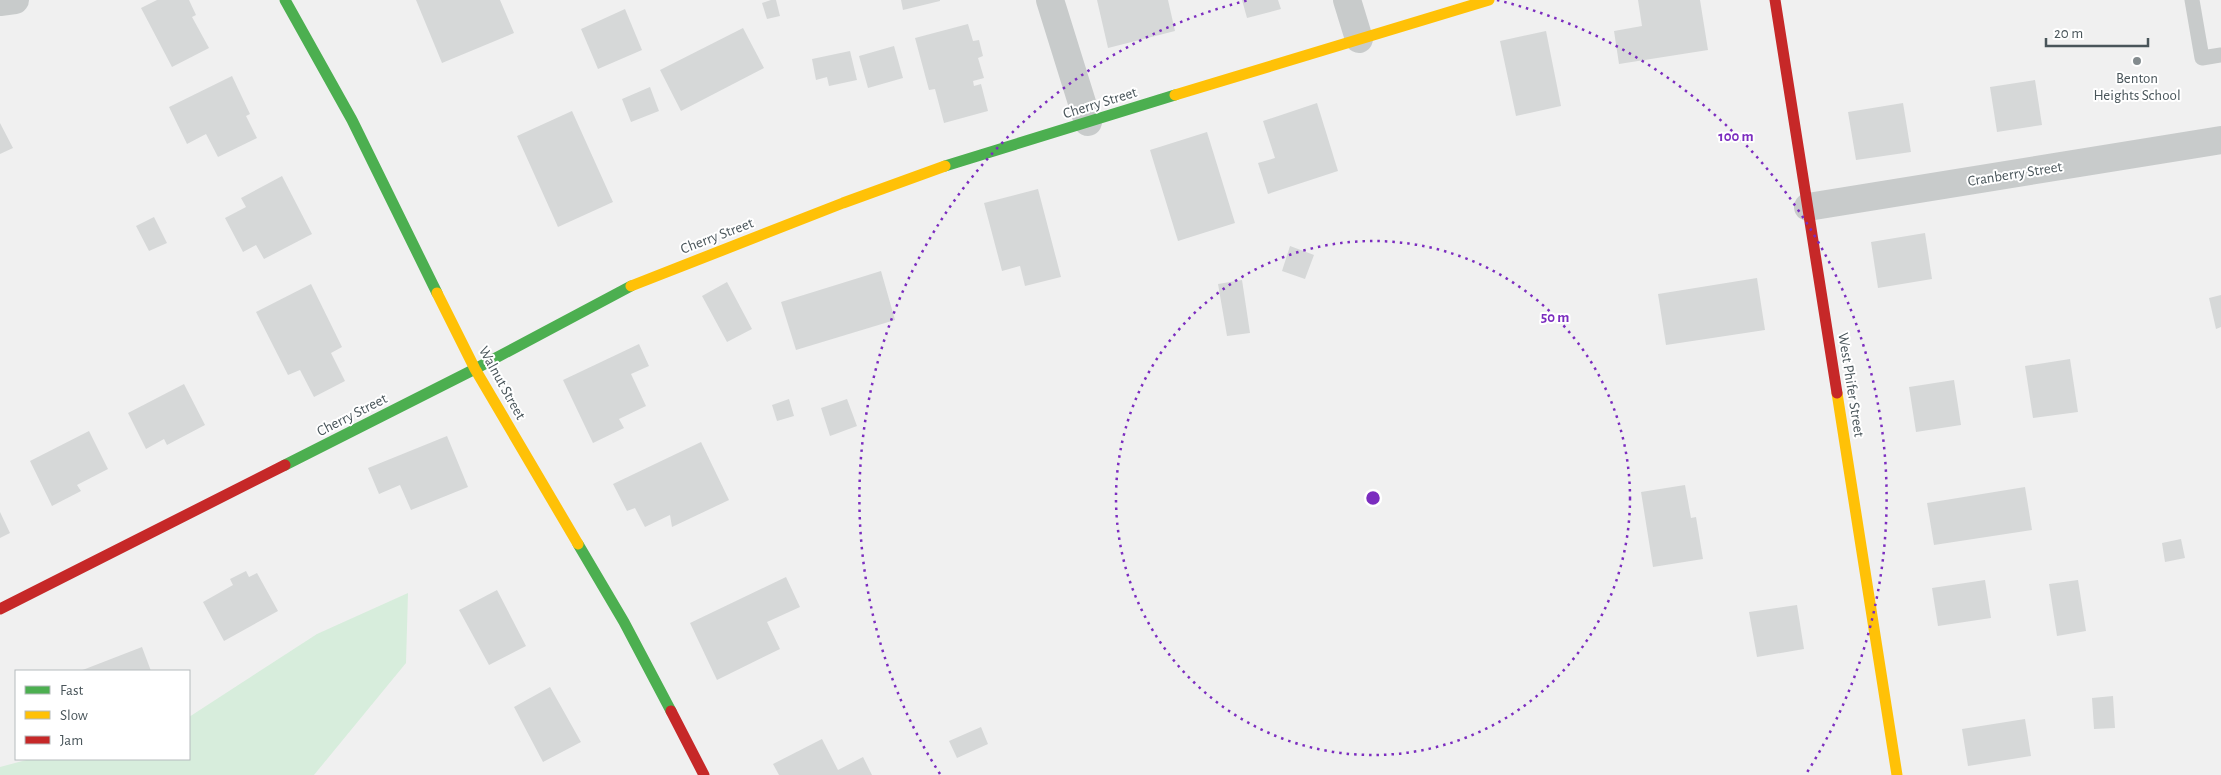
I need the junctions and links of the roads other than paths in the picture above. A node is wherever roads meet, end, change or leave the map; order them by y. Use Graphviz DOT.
graph roads {
  1 [pos="16,0"];
  2 [pos="285,0"];
  3 [pos="1050,0"];
  4 [pos="1347,0"];
  5 [pos="1489,0"];
  6 [pos="1775,0"];
  7 [pos="2192,0"];
  8 [pos="0,2"];
  9 [pos="1359,39"];
  10 [pos="2221,54"];
  11 [pos="1088,122"];
  12 [pos="2221,140"];
  13 [pos="1808,207"];
  14 [pos="475,369"];
  15 [pos="0,609"];
  16 [pos="704,775"];
  17 [pos="1897,775"];
  1 -- 8 [label="street"];
  2 -- 14 [label="street, Walnut Street"];
  3 -- 11 [label="street"];
  4 -- 9 [label="street"];
  5 -- 9 [label="street, Cherry Street"];
  6 -- 13 [label="street, West Phifer Street"];
  7 -- 10 [label="lane"];
  9 -- 11 [label="street, Cherry Street"];
  11 -- 14 [label="street, Cherry Street"];
  12 -- 13 [label="street, Cranberry Street"];
  13 -- 17 [label="street, West Phifer Street"];
  14 -- 15 [label="street, Cherry Street"];
  14 -- 16 [label="street, Walnut Street"];
}
